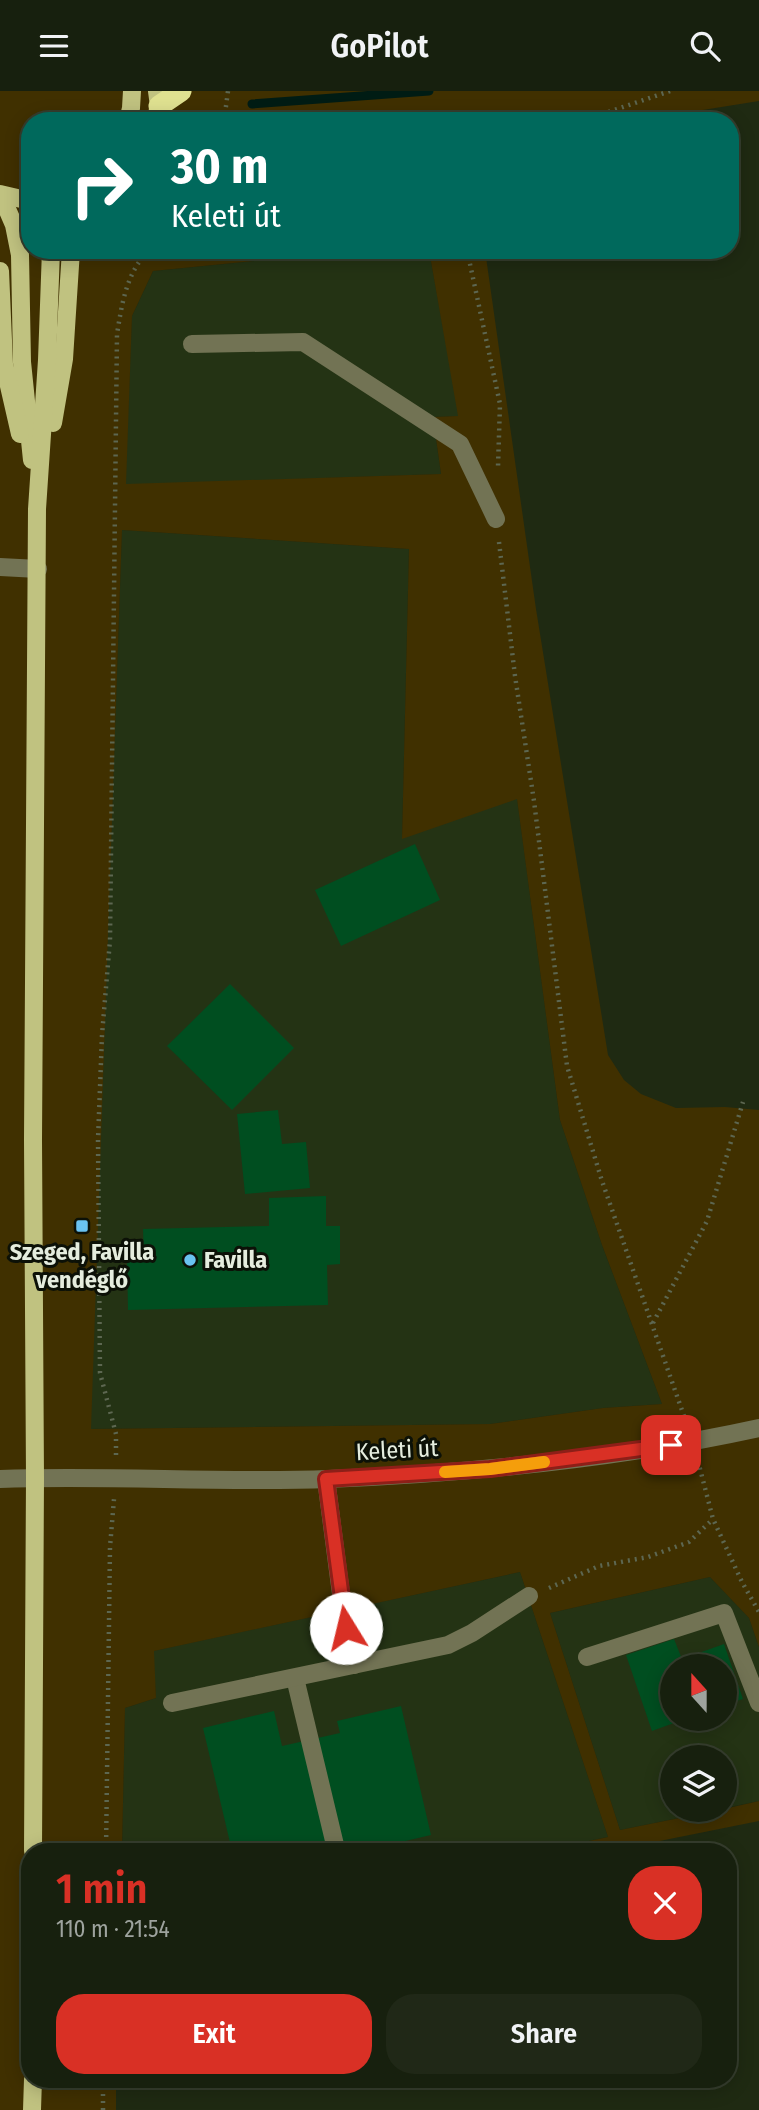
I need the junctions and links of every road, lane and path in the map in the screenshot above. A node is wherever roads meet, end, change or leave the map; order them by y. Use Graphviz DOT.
graph roads {
  1 [pos="132,91"];
  2 [pos="181,91"];
  3 [pos="228,91"];
  4 [pos="670,91"];
  5 [pos="157,106"];
  6 [pos="130,112"];
  7 [pos="225,112"];
  8 [pos="608,112"];
  9 [pos="0,195"];
  10 [pos="21,199"];
  11 [pos="51,259"];
  12 [pos="70,259"];
  13 [pos="142,259"];
  14 [pos="469,259"];
  15 [pos="0,271"];
  16 [pos="192,344"];
  17 [pos="498,468"];
  18 [pos="37,509"];
  19 [pos="496,519"];
  20 [pos="0,567"];
  21 [pos="38,569"];
  22 [pos="743,1102"];
  23 [pos="652,1324"];
  24 [pos="759,1428"];
  25 [pos="692,1442"];
  26 [pos="35,1478"];
  27 [pos="0,1479"];
  28 [pos="116,1479"];
  29 [pos="326,1479"];
  30 [pos="713,1520"];
  31 [pos="529,1596"];
  32 [pos="759,1612"];
  33 [pos="587,1657"];
  34 [pos="354,1665"];
  35 [pos="295,1678"];
  36 [pos="172,1703"];
  37 [pos="759,1703"];
  38 [pos="33,1843"];
  39 [pos="106,1843"];
  40 [pos="335,1843"];
  41 [pos="33,2088"];
  42 [pos="103,2088"];
  43 [pos="32,2110"];
  44 [pos="103,2110"];
  1 -- 6 [label="main road"];
  2 -- 5 [label="highway"];
  3 -- 7 [label="path"];
  4 -- 8 [label="path"];
  9 -- 10 [label="main road"];
  9 -- 18 [label="main road"];
  11 -- 18 [label="main road"];
  12 -- 18 [label="main road"];
  13 -- 28 [label="path"];
  14 -- 17 [label="path"];
  15 -- 18 [label="main road"];
  16 -- 19 [label="street"];
  18 -- 21 [label="main road"];
  19 -- 23 [label="path"];
  20 -- 21 [label="street"];
  21 -- 26 [label="main road"];
  22 -- 23 [label="path"];
  23 -- 25 [label="path"];
  24 -- 25 [label="street, Keleti út"];
  25 -- 29 [label="street, Keleti út"];
  25 -- 30 [label="path"];
  26 -- 27 [label="street, Keleti út"];
  26 -- 28 [label="street, Keleti út"];
  26 -- 38 [label="main road"];
  28 -- 29 [label="street, Keleti út"];
  28 -- 39 [label="path"];
  29 -- 34 [label="street"];
  30 -- 31 [label="path"];
  30 -- 32 [label="path"];
  31 -- 34 [label="street"];
  33 -- 37 [label="street"];
  34 -- 35 [label="street"];
  35 -- 36 [label="street"];
  35 -- 40 [label="street"];
  41 -- 43 [label="main road"];
  42 -- 44 [label="path"];
}
